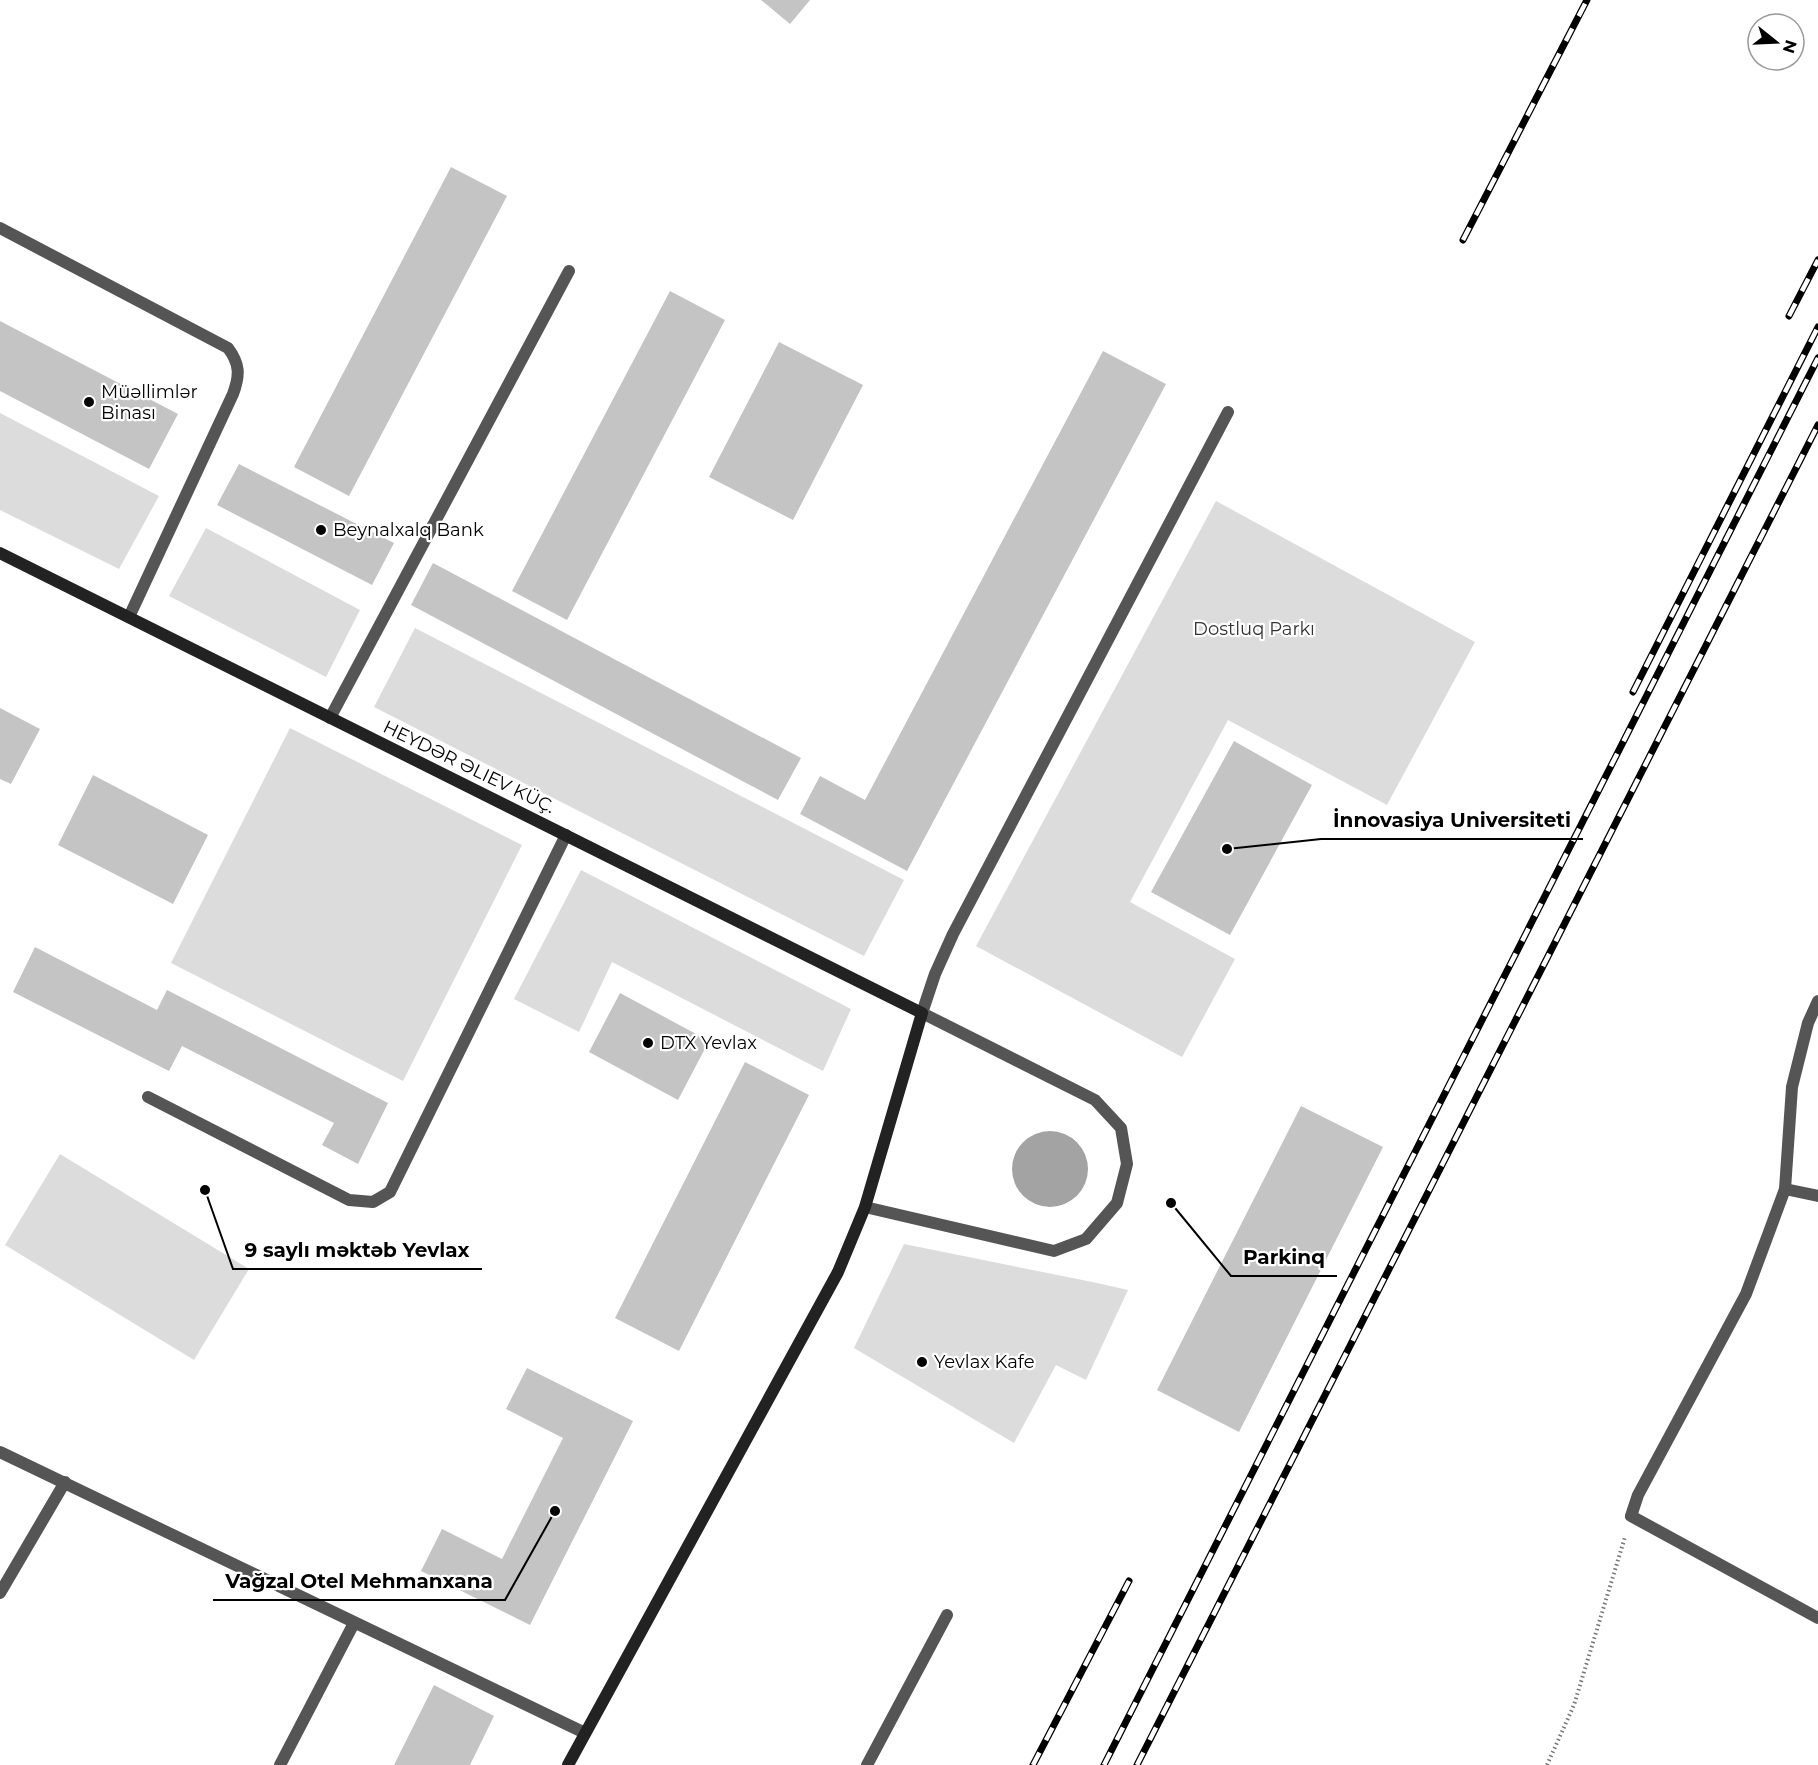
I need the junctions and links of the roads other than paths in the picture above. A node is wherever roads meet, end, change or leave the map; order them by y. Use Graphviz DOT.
graph roads {
  1 [pos="0,228"];
  2 [pos="569,271"];
  3 [pos="1228,412"];
  4 [pos="0,553"];
  5 [pos="129,618"];
  6 [pos="330,718"];
  7 [pos="566,835"];
  8 [pos="1818,1001"];
  9 [pos="922,1013"];
  10 [pos="148,1097"];
  11 [pos="1785,1189"];
  12 [pos="1818,1196"];
  13 [pos="866,1207"];
  14 [pos="0,1452"];
  15 [pos="65,1482"];
  16 [pos="0,1593"];
  17 [pos="947,1615"];
  18 [pos="1818,1618"];
  19 [pos="354,1623"];
  20 [pos="585,1733"];
  21 [pos="280,1765"];
  22 [pos="568,1765"];
  23 [pos="867,1765"];
  1 -- 5 [label="street"];
  2 -- 6 [label="street"];
  3 -- 9 [label="street"];
  4 -- 5 [label="street, HEYDƏR ƏLIEV KÜÇ."];
  5 -- 6 [label="street, HEYDƏR ƏLIEV KÜÇ."];
  6 -- 7 [label="street, HEYDƏR ƏLIEV KÜÇ."];
  7 -- 9 [label="street, HEYDƏR ƏLIEV KÜÇ."];
  7 -- 10 [label="street"];
  8 -- 11 [label="street"];
  9 -- 13 [label="street"];
  9 -- 13 [label="street"];
  11 -- 12 [label="street"];
  11 -- 18 [label="street"];
  13 -- 20 [label="street"];
  14 -- 15 [label="street"];
  15 -- 16 [label="street"];
  15 -- 19 [label="street"];
  17 -- 23 [label="street"];
  19 -- 20 [label="street"];
  19 -- 21 [label="street"];
  20 -- 22 [label="street"];
}
